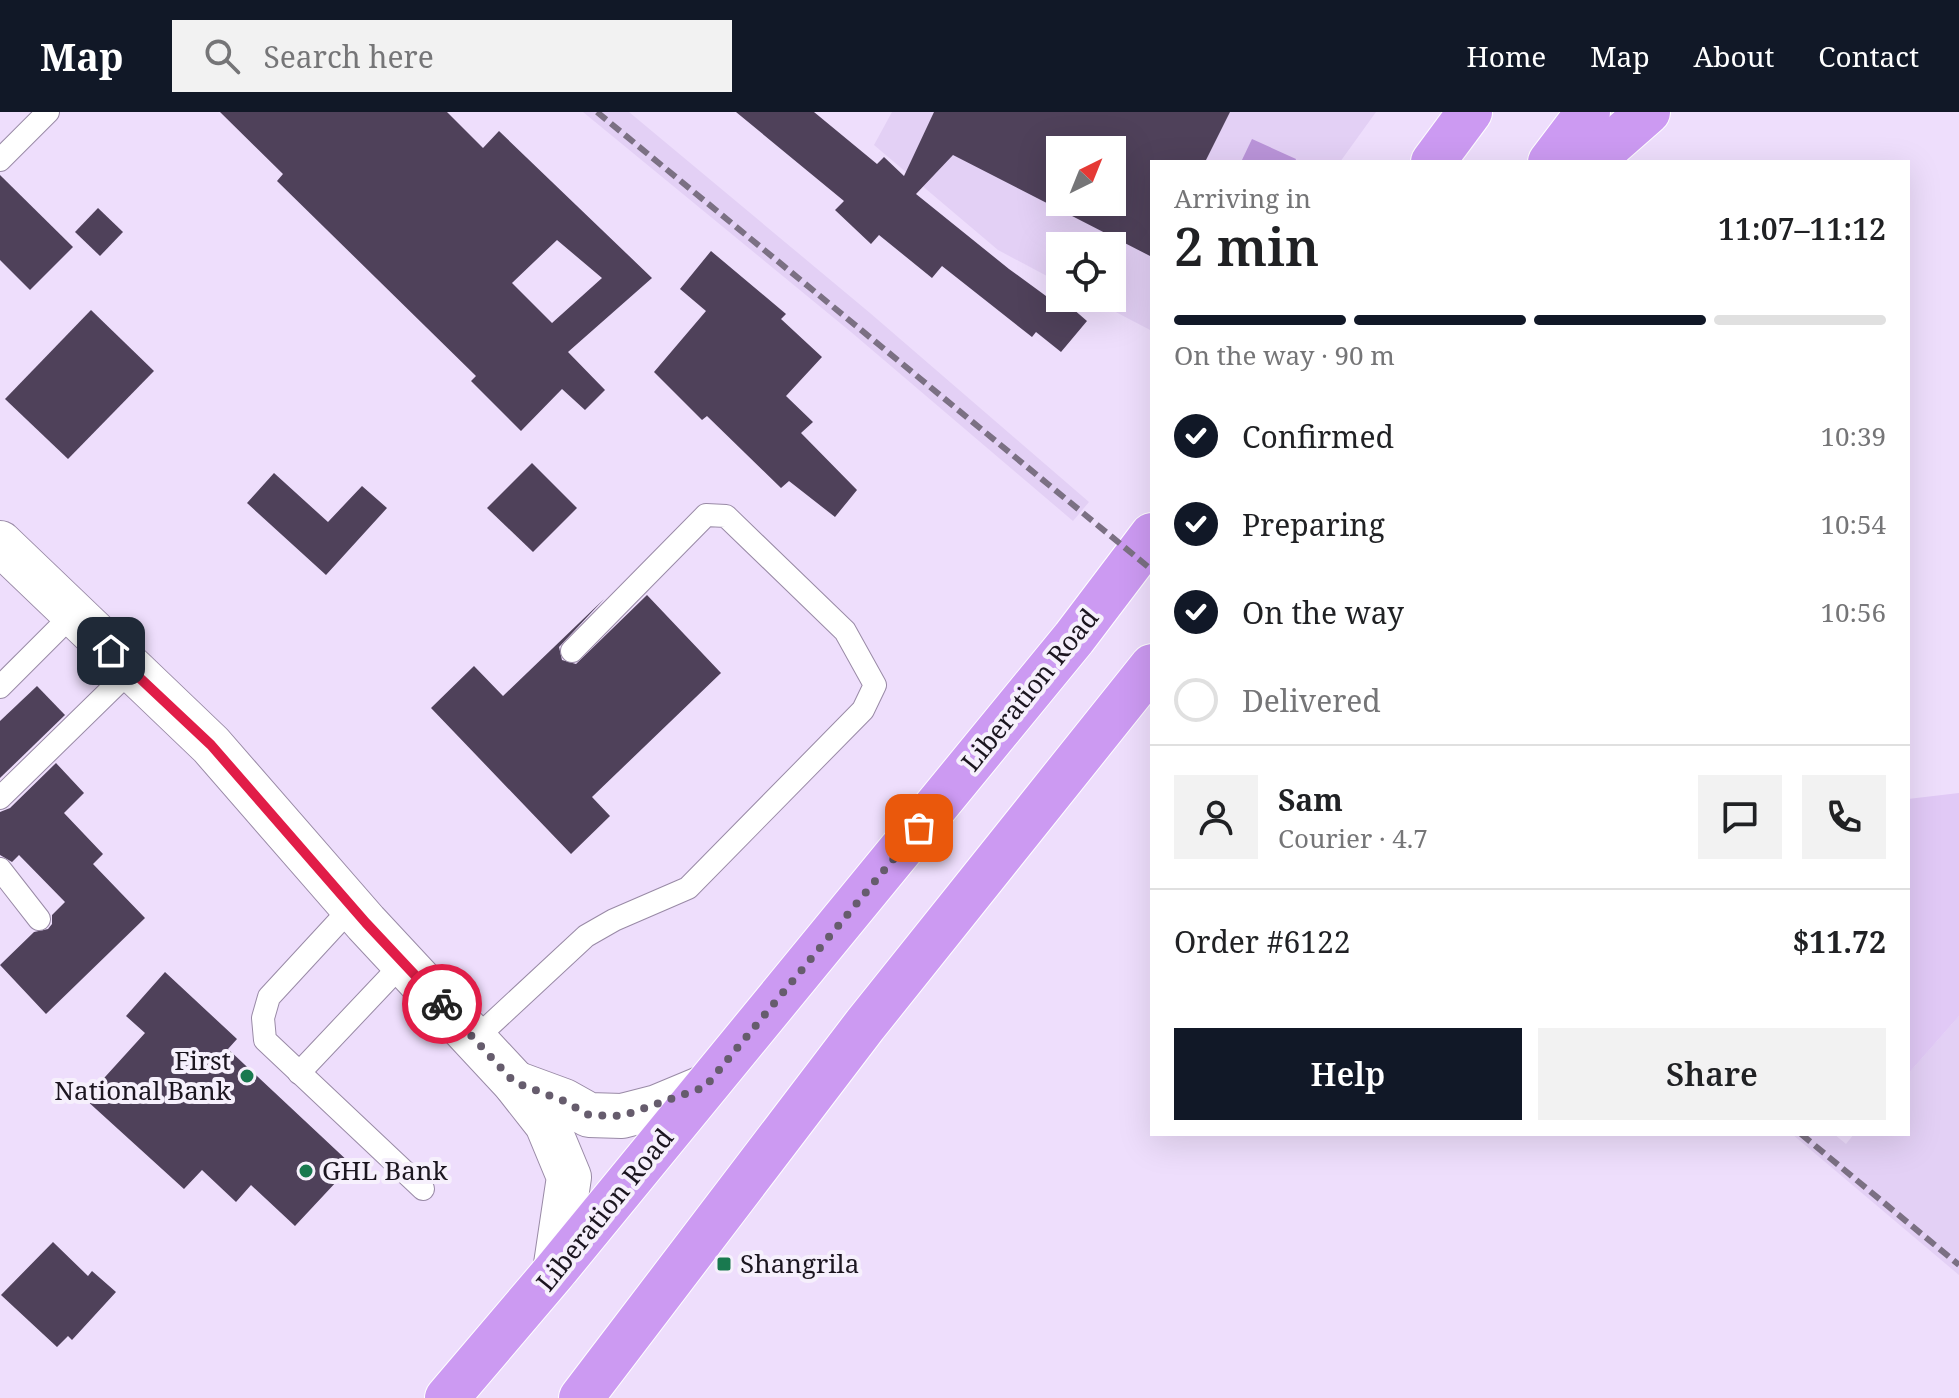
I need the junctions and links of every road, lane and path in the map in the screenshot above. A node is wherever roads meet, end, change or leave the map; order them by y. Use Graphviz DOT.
graph roads {
  1 [pos="48,112"];
  2 [pos="1470,112"];
  3 [pos="1588,112"];
  4 [pos="1648,112"];
  5 [pos="0,160"];
  6 [pos="1434,160"];
  7 [pos="1552,160"];
  8 [pos="1593,160"];
  9 [pos="1150,538"];
  10 [pos="0,543"];
  11 [pos="72,615"];
  12 [pos="572,651"];
  13 [pos="1150,669"];
  14 [pos="131,670"];
  15 [pos="0,687"];
  16 [pos="0,798"];
  17 [pos="0,869"];
  18 [pos="352,907"];
  19 [pos="39,919"];
  20 [pos="403,963"];
  21 [pos="474,1040"];
  22 [pos="299,1073"];
  23 [pos="514,1082"];
  24 [pos="705,1087"];
  25 [pos="423,1189"];
  26 [pos="555,1271"];
  27 [pos="447,1398"];
  28 [pos="581,1398"];
  1 -- 5 [label="lane"];
  2 -- 6 [label="highway"];
  3 -- 7 [label="highway"];
  4 -- 8 [label="highway"];
  9 -- 24 [label="highway, Liberation Road"];
  10 -- 11 [label="street"];
  11 -- 14 [label="street"];
  11 -- 15 [label="lane"];
  12 -- 21 [label="lane"];
  13 -- 28 [label="highway"];
  14 -- 16 [label="lane"];
  14 -- 18 [label="street"];
  17 -- 19 [label="lane"];
  18 -- 20 [label="street"];
  18 -- 22 [label="lane"];
  20 -- 21 [label="street"];
  20 -- 22 [label="lane"];
  21 -- 23 [label="street"];
  22 -- 25 [label="lane"];
  23 -- 24 [label="street"];
  23 -- 26 [label="street"];
  24 -- 26 [label="highway, Liberation Road"];
  26 -- 27 [label="highway, Liberation Road"];
}
